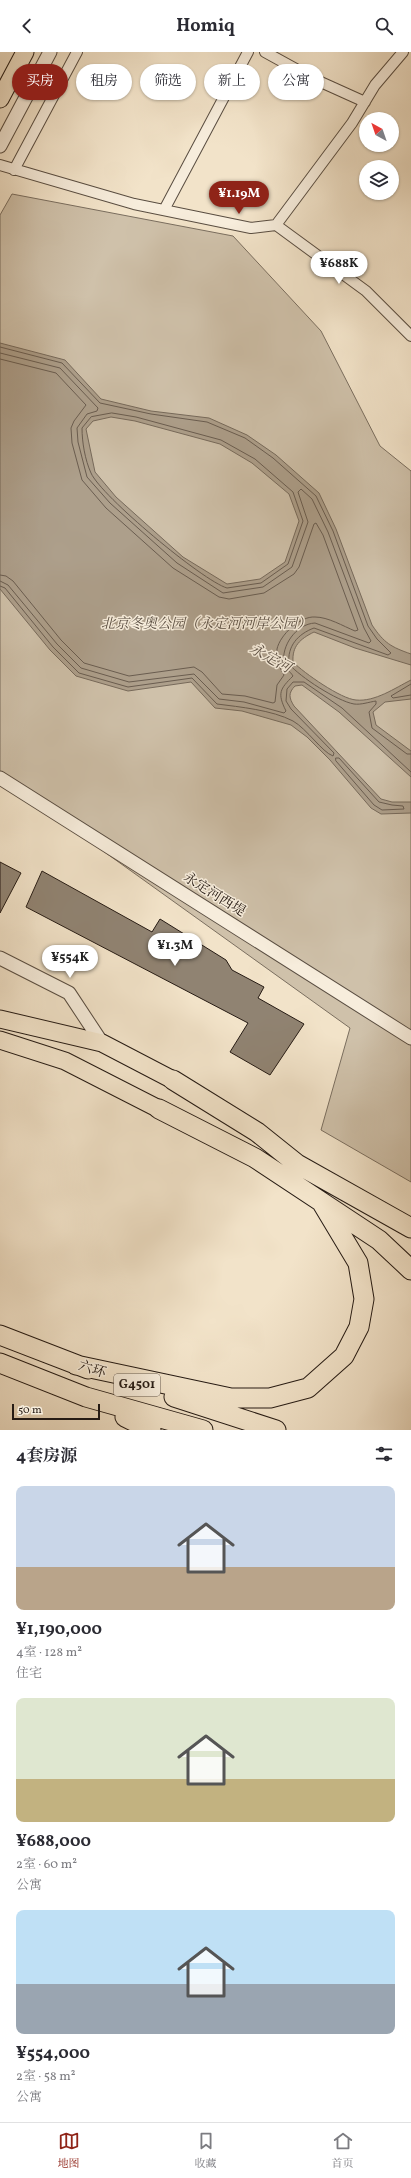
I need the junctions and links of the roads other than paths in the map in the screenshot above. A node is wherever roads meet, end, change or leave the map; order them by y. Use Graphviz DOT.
graph roads {
  1 [pos="25,52"];
  2 [pos="50,52"];
  3 [pos="77,52"];
  4 [pos="248,52"];
  5 [pos="265,52"];
  6 [pos="403,52"];
  7 [pos="0,99"];
  8 [pos="365,102"];
  9 [pos="0,146"];
  10 [pos="0,165"];
  11 [pos="14,170"];
  12 [pos="164,210"];
  13 [pos="276,225"];
  14 [pos="411,336"];
  15 [pos="0,778"];
  16 [pos="0,958"];
  17 [pos="0,1019"];
  18 [pos="411,1038"];
  19 [pos="0,1040"];
  20 [pos="102,1043"];
  21 [pos="173,1080"];
  22 [pos="159,1109"];
  23 [pos="297,1164"];
  24 [pos="322,1203"];
  25 [pos="411,1228"];
  26 [pos="411,1257"];
  27 [pos="411,1270"];
  28 [pos="0,1335"];
  29 [pos="0,1363"];
  30 [pos="76,1365"];
  31 [pos="86,1397"];
  32 [pos="151,1430"];
  33 [pos="203,1430"];
  34 [pos="276,1430"];
  1 -- 7 [label="highway"];
  2 -- 9 [label="street"];
  3 -- 11 [label="street"];
  4 -- 12 [label="street"];
  5 -- 8 [label="street"];
  6 -- 8 [label="street"];
  8 -- 13 [label="street"];
  10 -- 11 [label="street"];
  11 -- 12 [label="street"];
  12 -- 13 [label="street"];
  13 -- 14 [label="street"];
  15 -- 18 [label="street, 永定河西堤"];
  16 -- 20 [label="street"];
  17 -- 20 [label="highway"];
  19 -- 22 [label="highway"];
  20 -- 21 [label="highway"];
  21 -- 23 [label="highway"];
  22 -- 24 [label="highway"];
  23 -- 25 [label="highway"];
  23 -- 26 [label="highway"];
  24 -- 27 [label="highway"];
  24 -- 30 [label="highway"];
  28 -- 30 [label="highway, 六环 / G4501"];
  29 -- 31 [label="highway, 六环 / G4501"];
  30 -- 34 [label="highway, 六环 / G4501"];
  31 -- 32 [label="highway"];
  31 -- 33 [label="highway, 六环 / G4501"];
}
